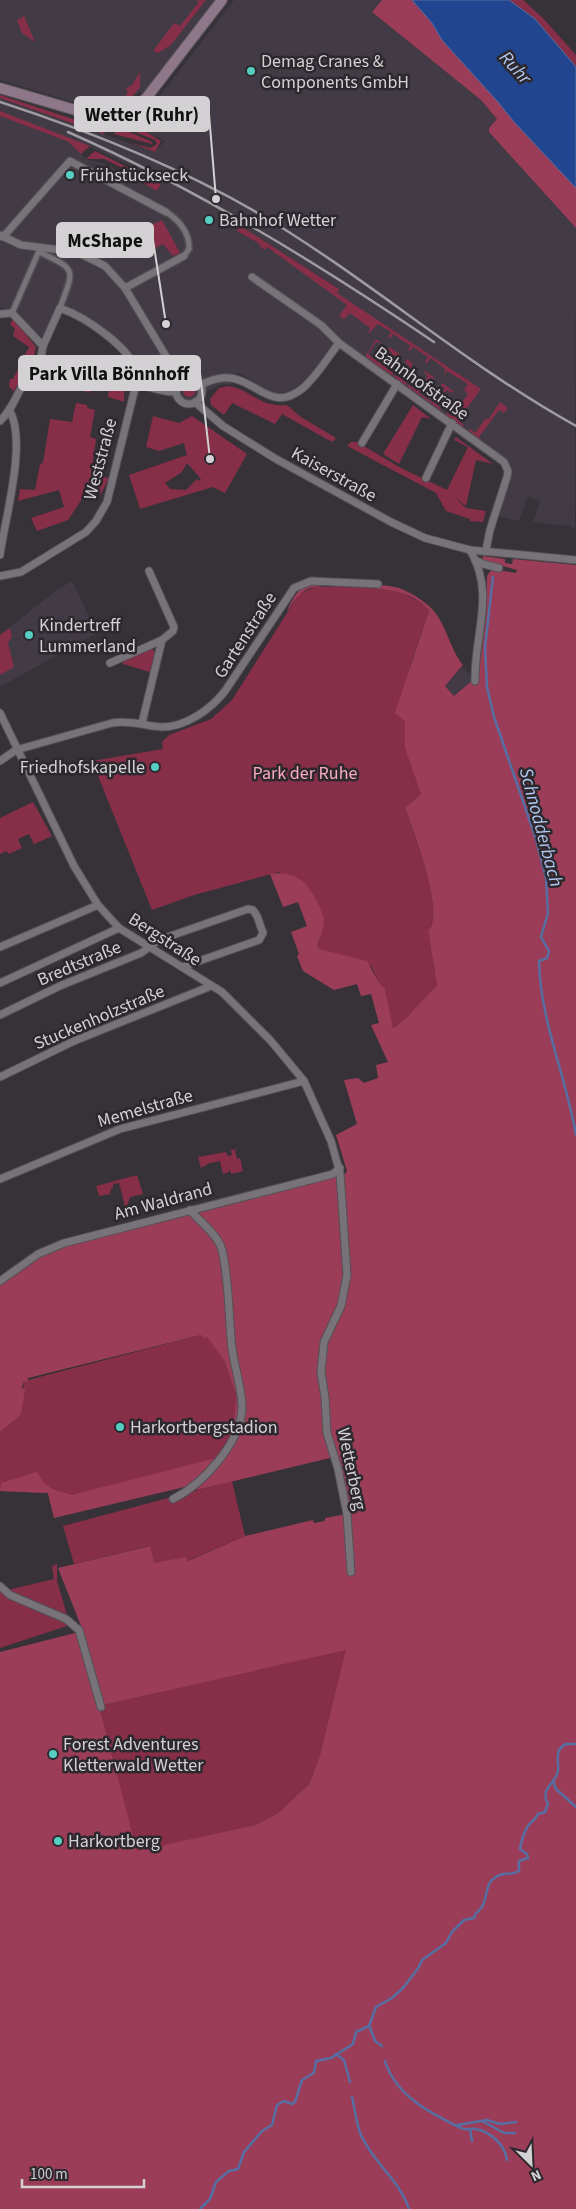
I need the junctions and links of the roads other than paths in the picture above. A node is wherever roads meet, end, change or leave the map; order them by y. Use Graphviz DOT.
graph roads {
  1 [pos="222,0"];
  2 [pos="0,88"];
  3 [pos="166,212"];
  4 [pos="2,236"];
  5 [pos="39,250"];
  6 [pos="184,256"];
  7 [pos="250,275"];
  8 [pos="125,288"];
  9 [pos="60,308"];
  10 [pos="12,313"];
  11 [pos="0,314"];
  12 [pos="339,342"];
  13 [pos="43,346"];
  14 [pos="40,362"];
  15 [pos="181,382"];
  16 [pos="137,383"];
  17 [pos="397,384"];
  18 [pos="201,385"];
  19 [pos="176,392"];
  20 [pos="195,402"];
  21 [pos="10,411"];
  22 [pos="0,421"];
  23 [pos="452,423"];
  24 [pos="362,444"];
  25 [pos="426,478"];
  26 [pos="470,550"];
  27 [pos="486,550"];
  28 [pos="0,555"];
  29 [pos="475,560"];
  30 [pos="576,560"];
  31 [pos="499,568"];
  32 [pos="149,571"];
  33 [pos="0,576"];
  34 [pos="378,584"];
  35 [pos="162,640"];
  36 [pos="110,663"];
  37 [pos="476,681"];
  38 [pos="0,713"];
  39 [pos="142,723"];
  40 [pos="16,750"];
  41 [pos="0,761"];
  42 [pos="98,905"];
  43 [pos="253,910"];
  44 [pos="119,928"];
  45 [pos="0,947"];
  46 [pos="150,948"];
  47 [pos="182,967"];
  48 [pos="0,982"];
  49 [pos="211,986"];
  50 [pos="0,1015"];
  51 [pos="0,1077"];
  52 [pos="304,1081"];
  53 [pos="340,1168"];
  54 [pos="0,1179"];
  55 [pos="190,1210"];
  56 [pos="0,1281"];
  57 [pos="173,1499"];
  58 [pos="351,1572"];
  59 [pos="0,1586"];
  60 [pos="101,1707"];
  1 -- 2 [label="main road"];
  3 -- 4 [label="street"];
  3 -- 6 [label="street"];
  4 -- 5 [label="street"];
  5 -- 8 [label="street"];
  5 -- 9 [label="street"];
  5 -- 10 [label="street"];
  6 -- 8 [label="street"];
  7 -- 12 [label="street, Bahnhofstraße"];
  8 -- 15 [label="street"];
  9 -- 13 [label="street"];
  9 -- 16 [label="street"];
  10 -- 11 [label="street"];
  10 -- 13 [label="street"];
  12 -- 17 [label="street, Bahnhofstraße"];
  12 -- 18 [label="street"];
  13 -- 14 [label="street"];
  14 -- 16 [label="street"];
  14 -- 21 [label="street"];
  15 -- 18 [label="street"];
  15 -- 19 [label="street"];
  16 -- 19 [label="street"];
  16 -- 33 [label="street, Weststraße"];
  17 -- 23 [label="street, Bahnhofstraße"];
  17 -- 24 [label="street"];
  18 -- 20 [label="street"];
  19 -- 20 [label="street, Kaiserstraße"];
  20 -- 26 [label="street, Kaiserstraße"];
  21 -- 22 [label="street"];
  21 -- 28 [label="street"];
  23 -- 25 [label="street"];
  23 -- 27 [label="street, Bahnhofstraße"];
  26 -- 27 [label="street, Kaiserstraße"];
  26 -- 29 [label="street"];
  27 -- 30 [label="street, Kaiserstraße"];
  29 -- 31 [label="street"];
  29 -- 37 [label="street"];
  32 -- 35 [label="street"];
  34 -- 39 [label="street, Gartenstraße"];
  35 -- 36 [label="street"];
  35 -- 39 [label="street"];
  38 -- 40 [label="street, Bergstraße"];
  39 -- 40 [label="street, Gartenstraße"];
  40 -- 41 [label="street, Gartenstraße"];
  40 -- 42 [label="street, Bergstraße"];
  42 -- 44 [label="street, Bergstraße"];
  42 -- 45 [label="street"];
  43 -- 46 [label="street, Bredtstraße"];
  43 -- 47 [label="street, Stuckenholzstraße"];
  44 -- 46 [label="street, Bergstraße"];
  44 -- 48 [label="street"];
  46 -- 47 [label="street, Bergstraße"];
  46 -- 50 [label="street, Bredtstraße"];
  47 -- 49 [label="street, Bergstraße"];
  49 -- 51 [label="street, Stuckenholzstraße"];
  49 -- 52 [label="street, Bergstraße"];
  52 -- 53 [label="street, Bergstraße"];
  52 -- 54 [label="street, Memelstraße"];
  53 -- 55 [label="street, Am Waldrand"];
  53 -- 58 [label="street, Wetterberg"];
  55 -- 56 [label="street, Am Waldrand"];
  55 -- 57 [label="street"];
  59 -- 60 [label="street"];
}
